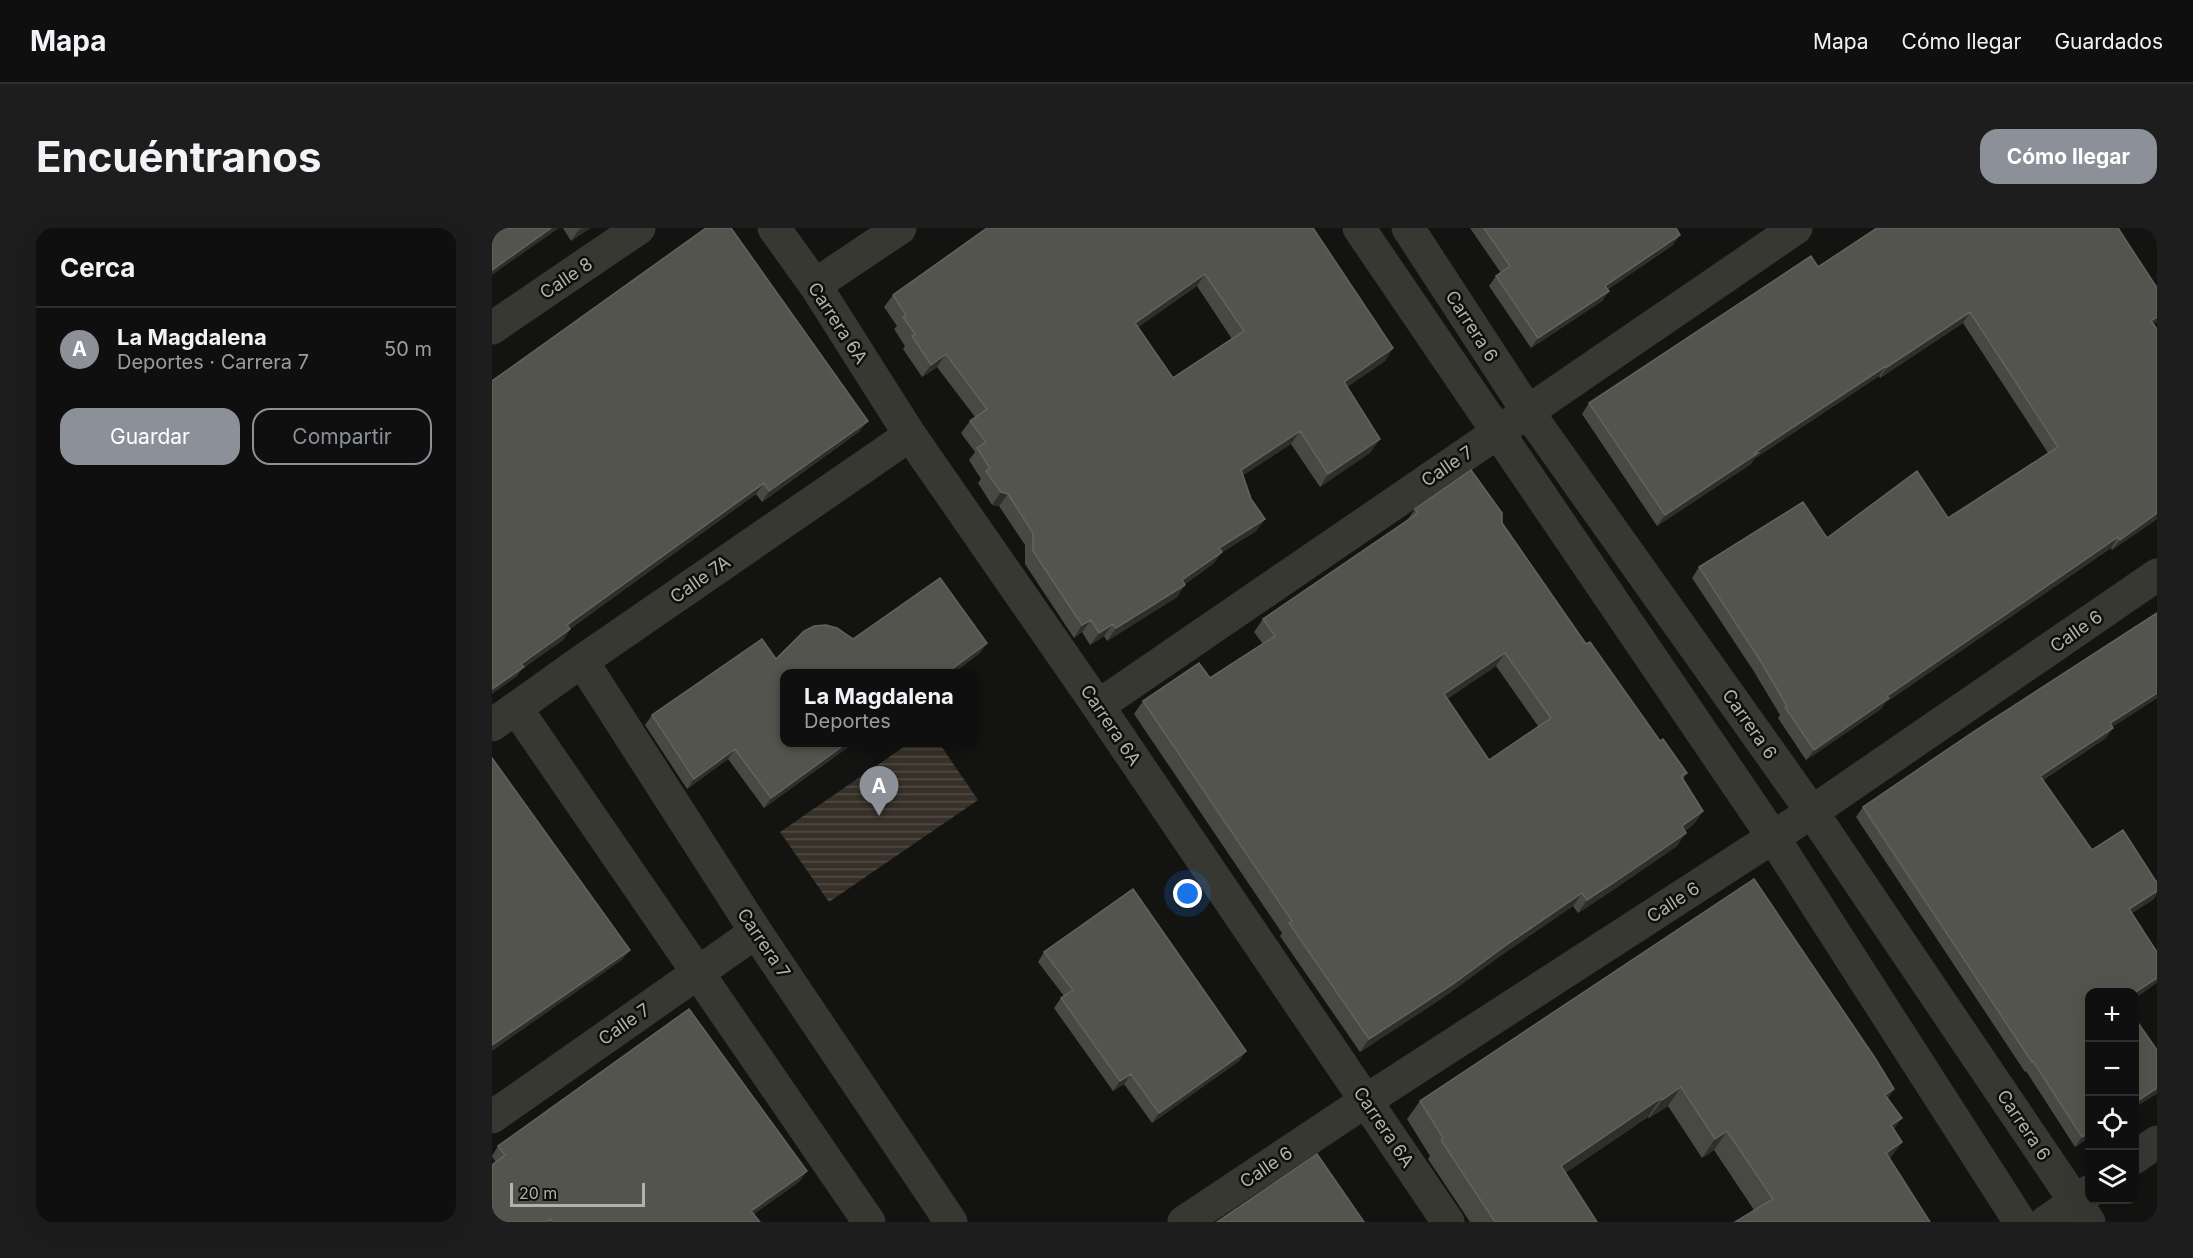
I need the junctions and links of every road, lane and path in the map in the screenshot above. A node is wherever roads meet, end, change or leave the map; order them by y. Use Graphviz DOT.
graph roads {
  1 [pos="639,228"];
  2 [pos="774,228"];
  3 [pos="900,228"];
  4 [pos="1359,228"];
  5 [pos="1408,228"];
  6 [pos="1796,228"];
  7 [pos="815,285"];
  8 [pos="492,328"];
  9 [pos="1528,412"];
  10 [pos="1497,432"];
  11 [pos="910,435"];
  12 [pos="2157,575"];
  13 [pos="582,661"];
  14 [pos="1098,706"];
  15 [pos="504,716"];
  16 [pos="1812,812"];
  17 [pos="1773,837"];
  18 [pos="756,932"];
  19 [pos="699,972"];
  20 [pos="1367,1100"];
  21 [pos="492,1117"];
  22 [pos="2157,1142"];
  23 [pos="2139,1155"];
  24 [pos="2084,1205"];
  25 [pos="869,1222"];
  26 [pos="951,1222"];
  27 [pos="1184,1222"];
  28 [pos="1448,1222"];
  29 [pos="2020,1222"];
  30 [pos="2046,1222"];
  1 -- 8 [label="street, Calle 8"];
  2 -- 7 [label="street, Carrera 6A"];
  3 -- 7 [label="street"];
  4 -- 10 [label="street, Carrera 6"];
  5 -- 9 [label="street, Carrera 6"];
  6 -- 9 [label="street, Calle 7"];
  7 -- 11 [label="street, Carrera 6A"];
  9 -- 10 [label="street, Calle 7"];
  9 -- 16 [label="street, Carrera 6"];
  10 -- 14 [label="street, Calle 7"];
  10 -- 17 [label="street, Carrera 6"];
  11 -- 13 [label="street, Calle 7A"];
  11 -- 14 [label="street, Carrera 6A"];
  12 -- 16 [label="street, Calle 6"];
  13 -- 15 [label="street, Calle 7A"];
  13 -- 18 [label="street, Carrera 7"];
  14 -- 20 [label="street, Carrera 6A"];
  15 -- 19 [label="street"];
  16 -- 17 [label="street, Calle 6"];
  16 -- 24 [label="street, Carrera 6"];
  17 -- 20 [label="street, Calle 6"];
  17 -- 29 [label="street, Carrera 6"];
  18 -- 19 [label="street, Calle 7"];
  18 -- 26 [label="street, Carrera 7"];
  19 -- 21 [label="street, Calle 7"];
  19 -- 25 [label="street"];
  20 -- 27 [label="street, Calle 6"];
  20 -- 28 [label="street, Carrera 6A"];
  22 -- 23 [label="street"];
  24 -- 30 [label="street"];
}
